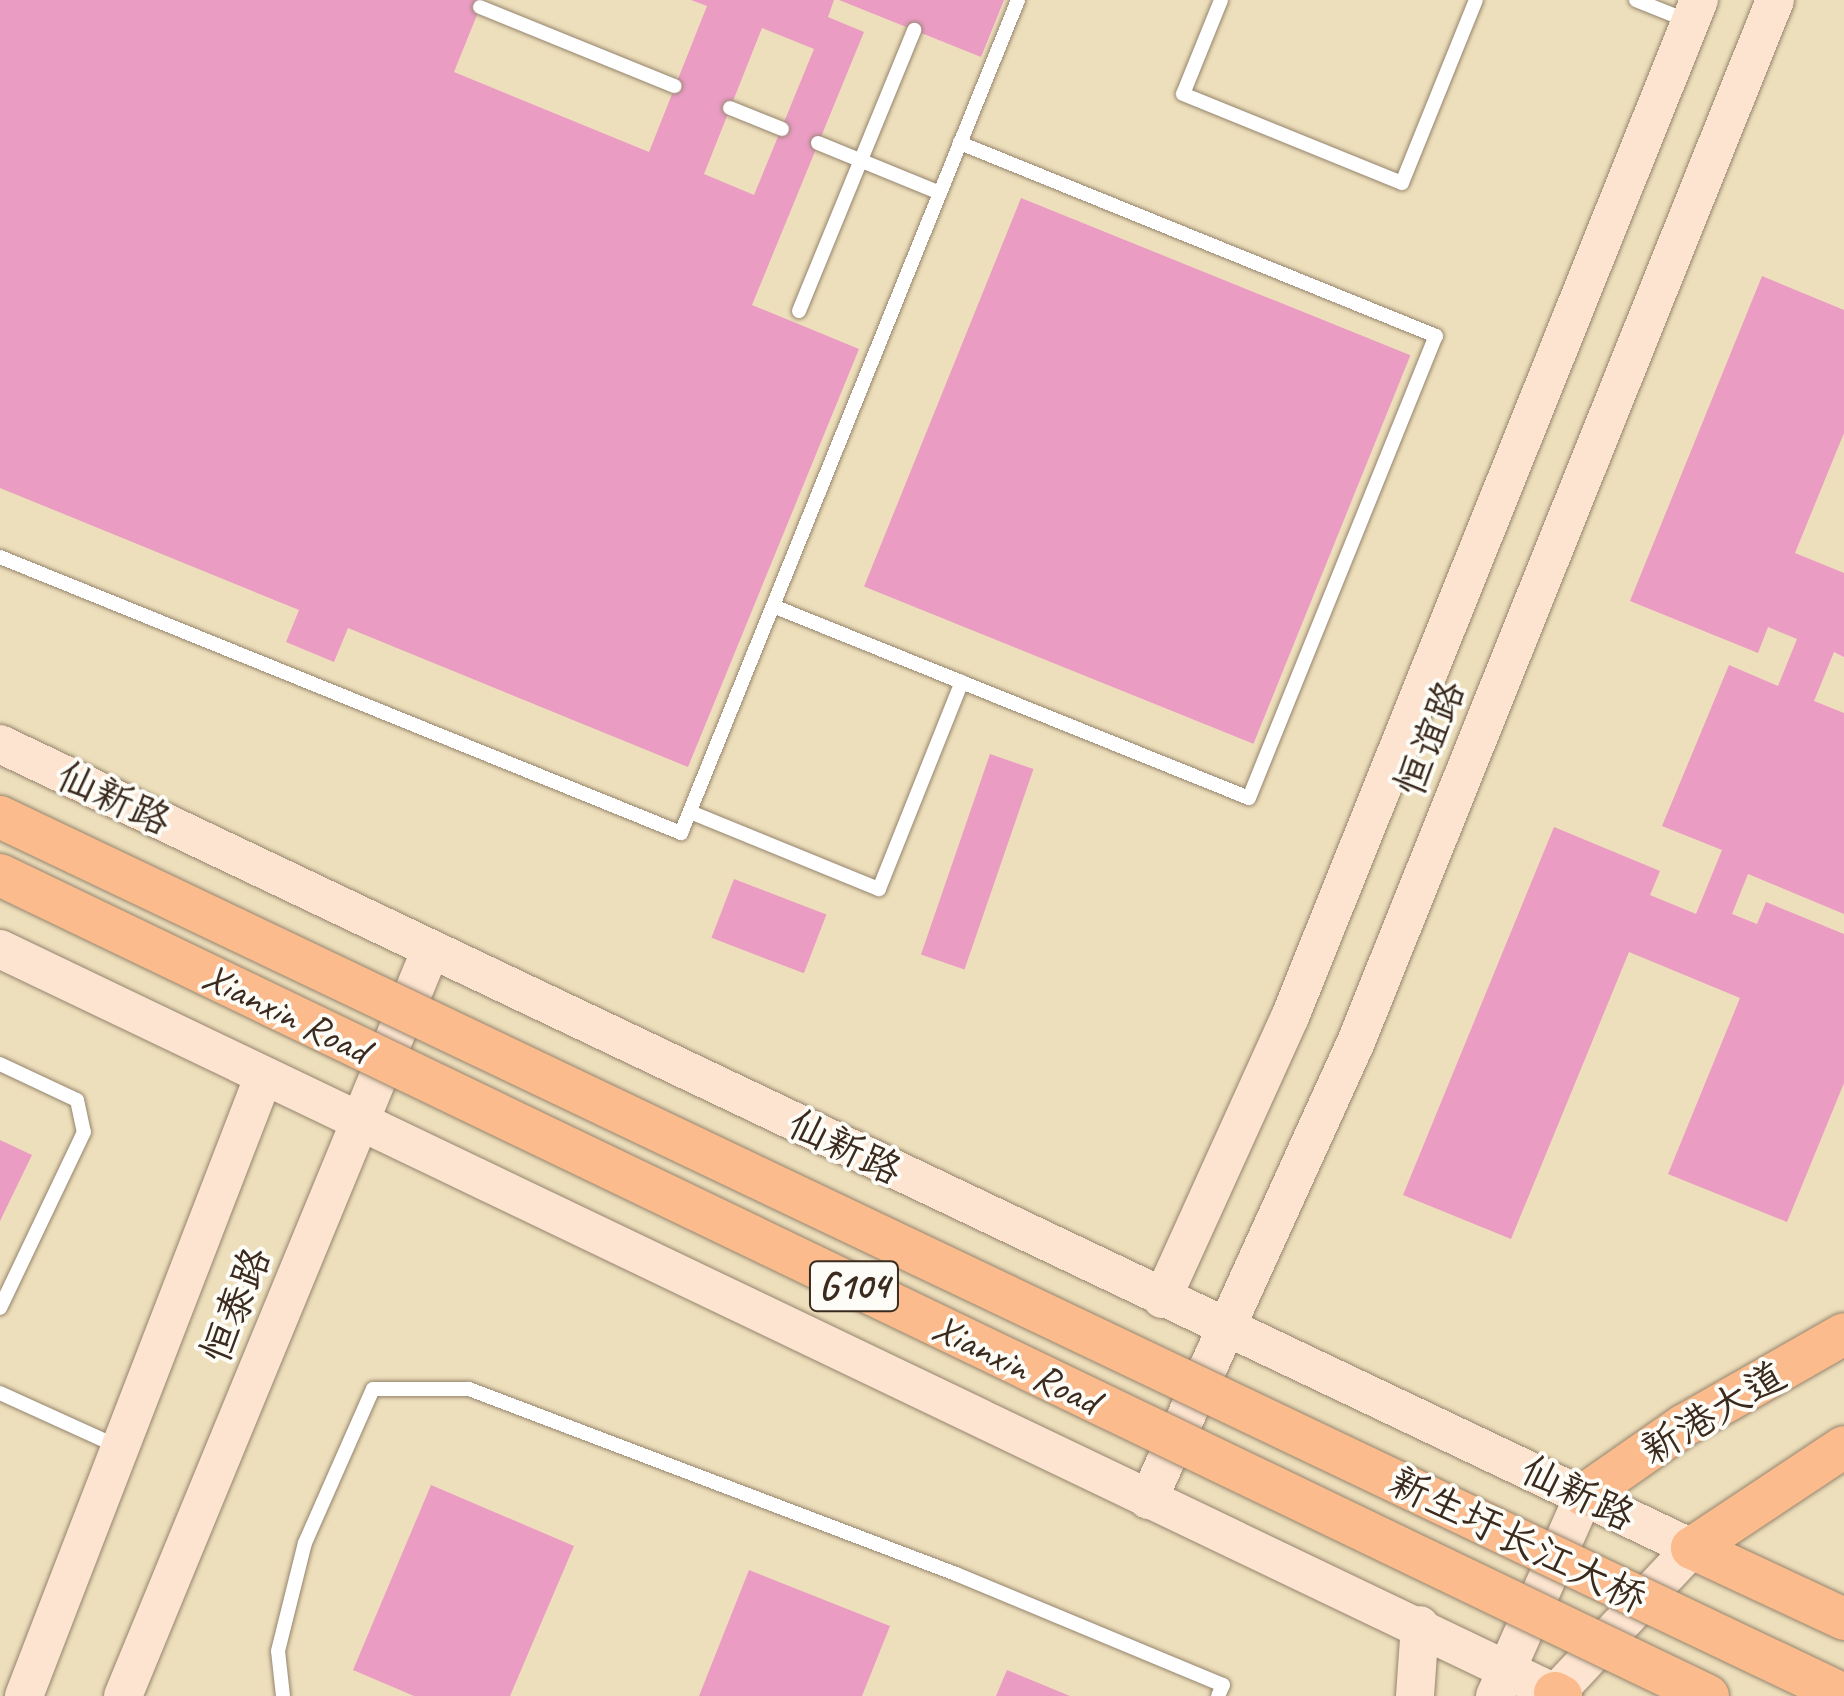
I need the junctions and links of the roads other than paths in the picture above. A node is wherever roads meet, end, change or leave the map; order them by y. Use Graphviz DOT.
graph roads {
  1 [pos="1018,0"];
  2 [pos="1221,0"];
  3 [pos="1476,0"];
  4 [pos="1636,0"];
  5 [pos="1775,0"];
  6 [pos="480,7"];
  7 [pos="1694,11"];
  8 [pos="914,30"];
  9 [pos="675,86"];
  10 [pos="730,108"];
  11 [pos="782,129"];
  12 [pos="818,144"];
  13 [pos="960,144"];
  14 [pos="860,161"];
  15 [pos="940,193"];
  16 [pos="799,312"];
  17 [pos="0,557"];
  18 [pos="773,606"];
  19 [pos="962,682"];
  20 [pos="0,744"];
  21 [pos="690,812"];
  22 [pos="0,817"];
  23 [pos="0,876"];
  24 [pos="0,948"];
  25 [pos="431,949"];
  26 [pos="0,1064"];
  27 [pos="263,1078"];
  28 [pos="360,1121"];
  29 [pos="1162,1298"];
  30 [pos="0,1308"];
  31 [pos="1226,1327"];
  32 [pos="1844,1334"];
  33 [pos="1194,1384"];
  34 [pos="0,1393"];
  35 [pos="1844,1447"];
  36 [pos="124,1450"];
  37 [pos="1584,1495"];
  38 [pos="1148,1500"];
  39 [pos="1692,1548"];
  40 [pos="1844,1620"];
  41 [pos="1420,1625"];
  42 [pos="1501,1682"];
  43 [pos="1844,1694"];
  44 [pos="1556,1695"];
  45 [pos="24,1696"];
  46 [pos="123,1696"];
  47 [pos="283,1696"];
  48 [pos="1218,1696"];
  49 [pos="1415,1696"];
  50 [pos="1708,1696"];
  1 -- 13 [label="lane"];
  2 -- 3 [label="lane"];
  4 -- 7 [label="lane"];
  5 -- 31 [label="main road, 恒谊路"];
  6 -- 9 [label="lane"];
  7 -- 29 [label="main road, 恒谊路"];
  8 -- 14 [label="lane"];
  10 -- 11 [label="lane"];
  12 -- 14 [label="lane"];
  13 -- 15 [label="lane"];
  13 -- 19 [label="lane"];
  14 -- 15 [label="lane"];
  14 -- 16 [label="lane"];
  15 -- 18 [label="lane"];
  17 -- 21 [label="lane"];
  18 -- 19 [label="lane"];
  18 -- 21 [label="lane"];
  19 -- 21 [label="lane"];
  20 -- 25 [label="main road, 仙新路"];
  22 -- 33 [label="main road, 仙新路, bridge"];
  23 -- 50 [label="main road, Xianxin Road / G104, bridge"];
  24 -- 27 [label="main road"];
  25 -- 28 [label="main road, 恒泰路"];
  25 -- 29 [label="main road, 仙新路"];
  26 -- 30 [label="lane"];
  27 -- 28 [label="main road"];
  27 -- 36 [label="main road, 恒泰路"];
  28 -- 38 [label="main road"];
  28 -- 46 [label="main road, 恒泰路"];
  29 -- 31 [label="main road, 仙新路"];
  31 -- 37 [label="main road, 仙新路"];
  31 -- 38 [label="main road, 恒谊路"];
  32 -- 37 [label="main road, 新港大道"];
  33 -- 43 [label="main road, 新生圩长江大桥, bridge"];
  34 -- 36 [label="lane"];
  35 -- 39 [label="main road"];
  36 -- 45 [label="main road, 恒泰路"];
  37 -- 39 [label="main road, 仙新路"];
  37 -- 42 [label="main road"];
  38 -- 41 [label="main road"];
  39 -- 40 [label="main road"];
  39 -- 44 [label="main road"];
  41 -- 42 [label="main road"];
  41 -- 49 [label="main road"];
  42 -- 44 [label="main road"];
  47 -- 48 [label="lane"];
}
